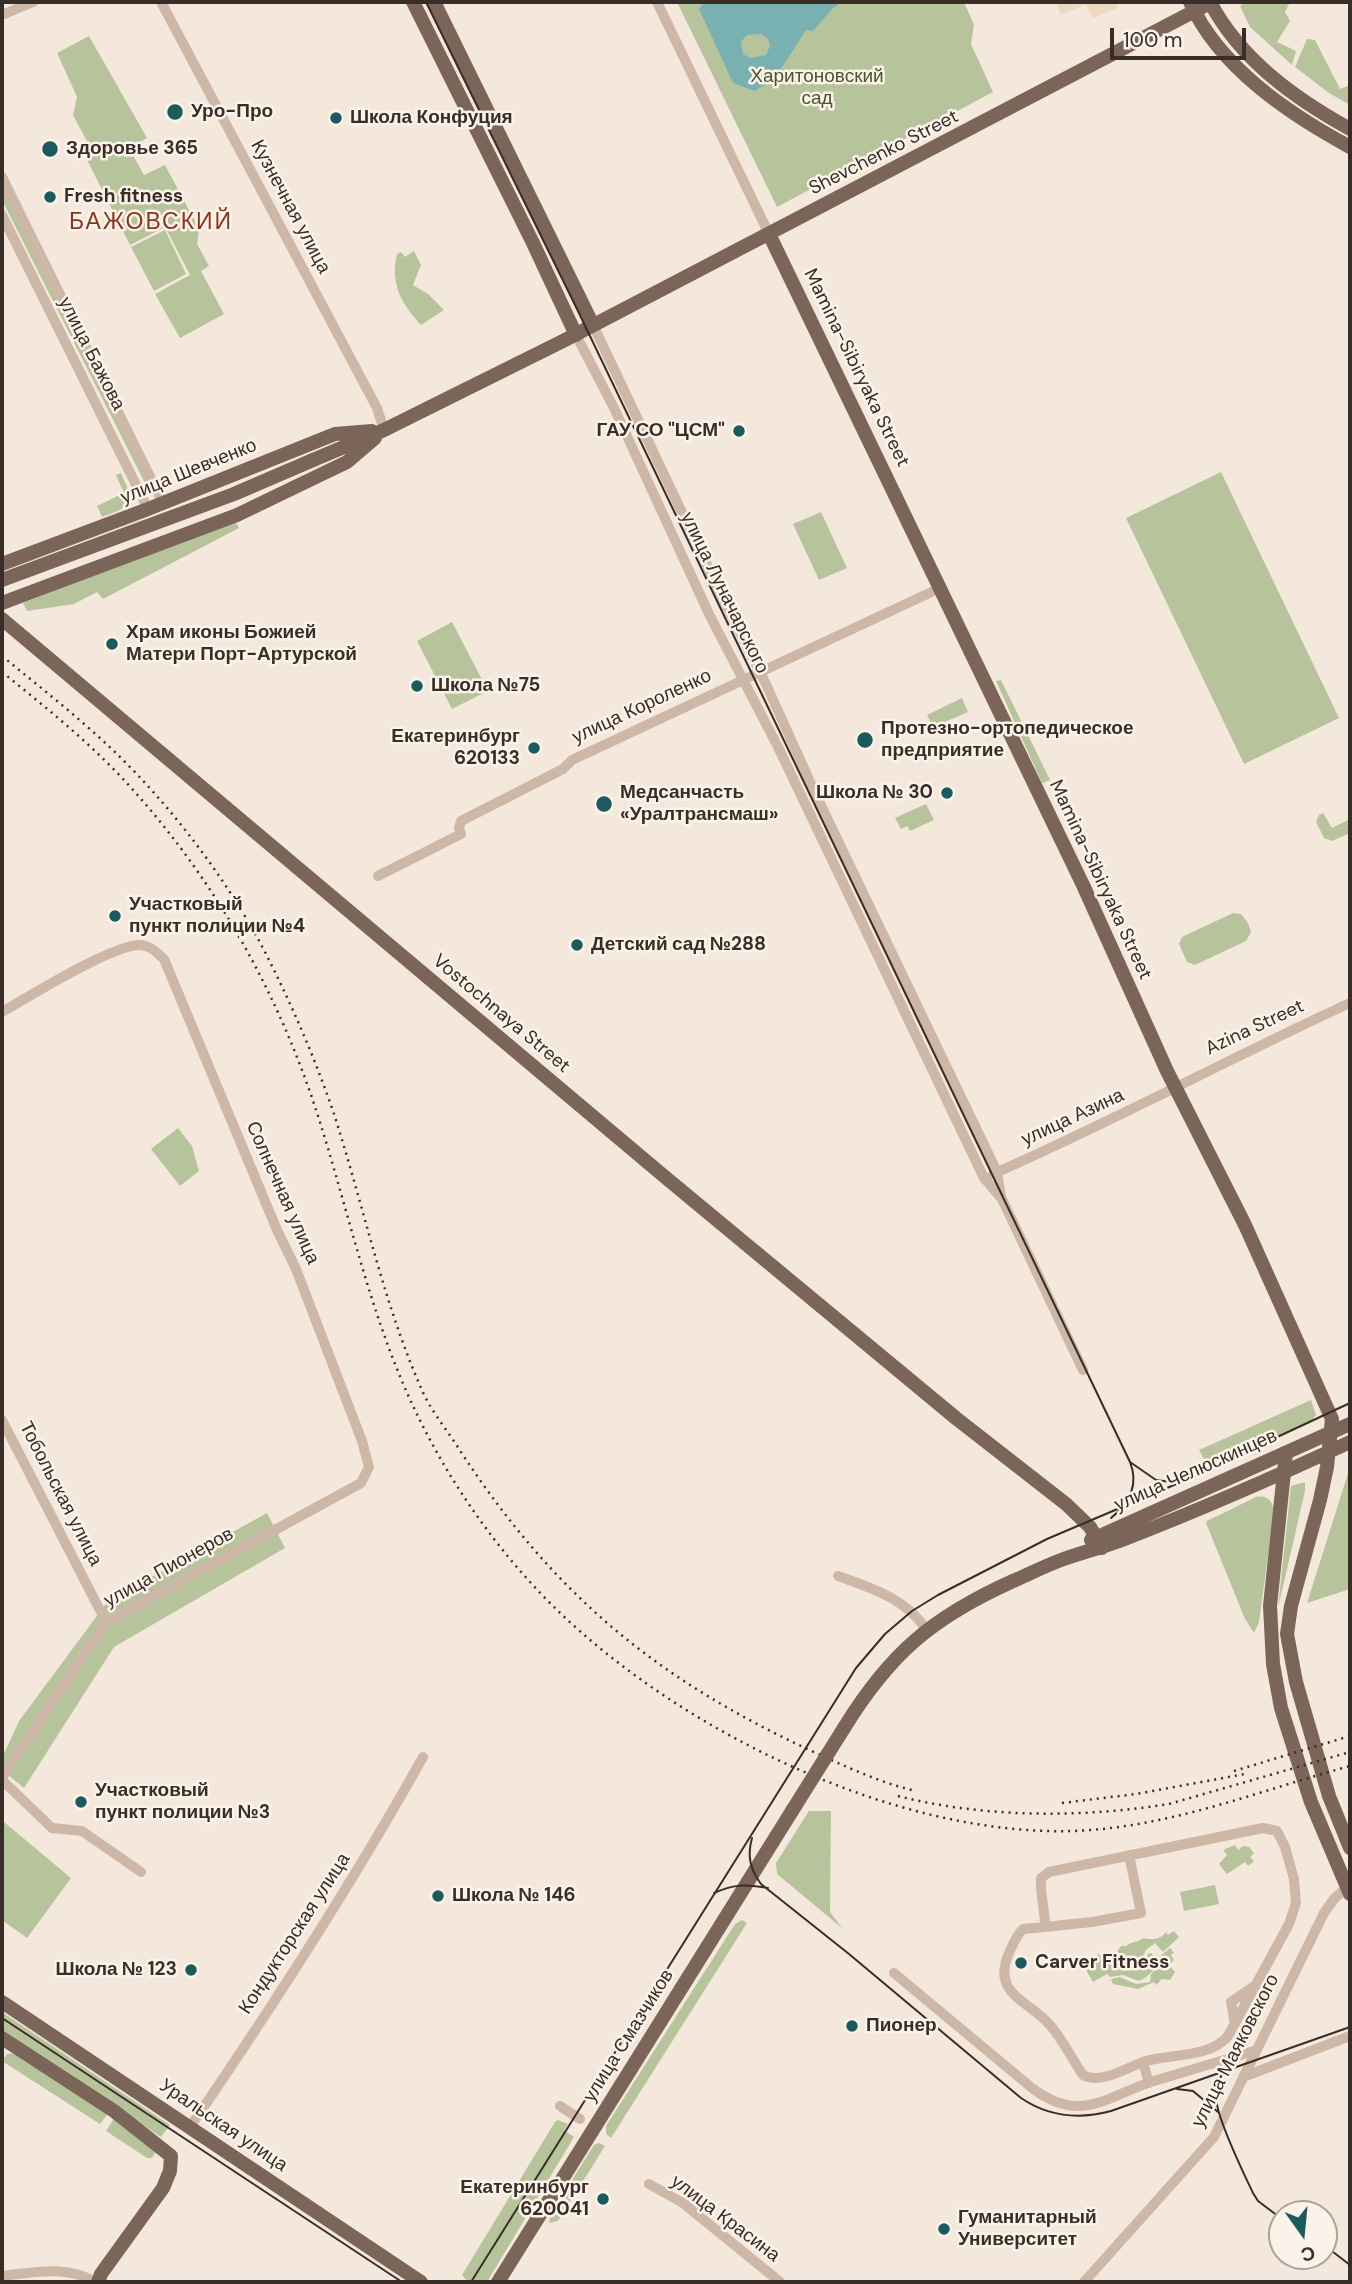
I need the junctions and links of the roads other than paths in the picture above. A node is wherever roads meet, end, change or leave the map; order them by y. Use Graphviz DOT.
graph roads {
  1 [pos="33,2"];
  2 [pos="162,2"];
  3 [pos="413,2"];
  4 [pos="433,2"];
  5 [pos="657,2"];
  6 [pos="1211,2"];
  7 [pos="1192,7"];
  8 [pos="2,15"];
  9 [pos="1350,130"];
  10 [pos="1350,147"];
  11 [pos="2,177"];
  12 [pos="2,215"];
  13 [pos="769,233"];
  14 [pos="593,325"];
  15 [pos="576,335"];
  16 [pos="384,430"];
  17 [pos="163,503"];
  18 [pos="148,509"];
  19 [pos="6,562"];
  20 [pos="2,580"];
  21 [pos="940,588"];
  22 [pos="28,593"];
  23 [pos="2,603"];
  24 [pos="2,619"];
  25 [pos="759,672"];
  26 [pos="743,679"];
  27 [pos="378,876"];
  28 [pos="1350,1003"];
  29 [pos="2,1012"];
  30 [pos="1175,1087"];
  31 [pos="997,1172"];
  32 [pos="984,1178"];
  33 [pos="1002,1199"];
  34 [pos="1083,1370"];
  35 [pos="2,1420"];
  36 [pos="1350,1423"];
  37 [pos="1331,1432"];
  38 [pos="1350,1441"];
  39 [pos="1329,1452"];
  40 [pos="1286,1453"];
  41 [pos="369,1468"];
  42 [pos="1283,1472"];
  43 [pos="1099,1542"];
  44 [pos="838,1576"];
  45 [pos="106,1622"];
  46 [pos="926,1629"];
  47 [pos="423,1757"];
  48 [pos="2,1779"];
  49 [pos="792,1811"];
  50 [pos="1350,1848"];
  51 [pos="1129,1855"];
  52 [pos="141,1872"];
  53 [pos="1349,1889"];
  54 [pos="1045,1927"];
  55 [pos="894,1973"];
  56 [pos="2,2002"];
  57 [pos="1350,2036"];
  58 [pos="2,2038"];
  59 [pos="1254,2051"];
  60 [pos="1143,2062"];
  61 [pos="1242,2077"];
  62 [pos="1149,2083"];
  63 [pos="560,2106"];
  64 [pos="580,2119"];
  65 [pos="190,2127"];
  66 [pos="649,2184"];
  67 [pos="2,2276"];
  68 [pos="96,2282"];
  69 [pos="421,2282"];
  70 [pos="498,2282"];
  71 [pos="779,2282"];
  72 [pos="1084,2282"];
  1 -- 8 [label="street"];
  2 -- 16 [label="street, Кузнечная улица"];
  3 -- 15 [label="main road, улица Луначарского"];
  4 -- 14 [label="main road, улица Луначарского"];
  5 -- 13 [label="street"];
  6 -- 7 [label="main road"];
  6 -- 9 [label="main road"];
  7 -- 10 [label="main road"];
  7 -- 13 [label="main road"];
  11 -- 17 [label="street"];
  12 -- 18 [label="street, улица Бажова"];
  13 -- 14 [label="main road"];
  13 -- 21 [label="main road, Mamina-Sibiryaka Street"];
  14 -- 15 [label="main road"];
  14 -- 25 [label="street, улица Луначарского"];
  15 -- 16 [label="main road"];
  15 -- 26 [label="street, улица Луначарского"];
  16 -- 17 [label="main road, улица Шевченко"];
  16 -- 20 [label="main road, bridge"];
  16 -- 22 [label="main road"];
  17 -- 18 [label="main road, улица Шевченко"];
  18 -- 19 [label="main road, улица Шевченко"];
  19 -- 22 [label="main road"];
  21 -- 25 [label="street, улица Короленко"];
  21 -- 30 [label="main road, Mamina-Sibiryaka Street"];
  22 -- 23 [label="main road"];
  24 -- 43 [label="main road"];
  25 -- 26 [label="street, улица Короленко"];
  25 -- 31 [label="street, улица Луначарского"];
  26 -- 27 [label="street, улица Короленко"];
  26 -- 32 [label="street, улица Луначарского"];
  28 -- 30 [label="street, Azina Street"];
  29 -- 41 [label="street, Солнечная улица"];
  30 -- 31 [label="street, улица Азина"];
  30 -- 37 [label="main road, Mamina-Sibiryaka Street"];
  31 -- 32 [label="street, улица Азина"];
  31 -- 33 [label="street, улица Луначарского"];
  32 -- 33 [label="street, улица Луначарского"];
  33 -- 34 [label="street, улица Луначарского"];
  35 -- 45 [label="street, Тобольская улица"];
  36 -- 37 [label="main road, улица Челюскинцев"];
  37 -- 39 [label="main road, Mamina-Sibiryaka Street"];
  37 -- 40 [label="main road, улица Челюскинцев"];
  38 -- 39 [label="main road, улица Челюскинцев"];
  39 -- 42 [label="main road, улица Челюскинцев"];
  39 -- 50 [label="main road, Mamina-Sibiryaka Street"];
  40 -- 42 [label="main road"];
  40 -- 43 [label="main road, улица Челюскинцев"];
  41 -- 45 [label="street, улица Пионеров"];
  42 -- 43 [label="main road, улица Челюскинцев"];
  42 -- 53 [label="main road"];
  43 -- 46 [label="main road, улица Челюскинцев"];
  44 -- 46 [label="street"];
  45 -- 48 [label="street, улица Пионеров"];
  46 -- 49 [label="main road, улица Челюскинцев, bridge"];
  47 -- 65 [label="street, Кондукторская улица"];
  48 -- 52 [label="street"];
  49 -- 70 [label="main road, улица Смазчиков"];
  51 -- 54 [label="street"];
  51 -- 54 [label="street"];
  51 -- 60 [label="street"];
  53 -- 59 [label="street, улица Маяковского"];
  54 -- 60 [label="street"];
  55 -- 62 [label="street"];
  56 -- 65 [label="main road, Уральская улица"];
  57 -- 61 [label="street"];
  58 -- 68 [label="main road"];
  59 -- 61 [label="street, улица Маяковского"];
  59 -- 62 [label="street"];
  60 -- 62 [label="street"];
  61 -- 72 [label="street, улица Маяковского"];
  63 -- 64 [label="street"];
  65 -- 69 [label="main road, Уральская улица"];
  66 -- 71 [label="street, улица Красина"];
  67 -- 68 [label="street"];
}
